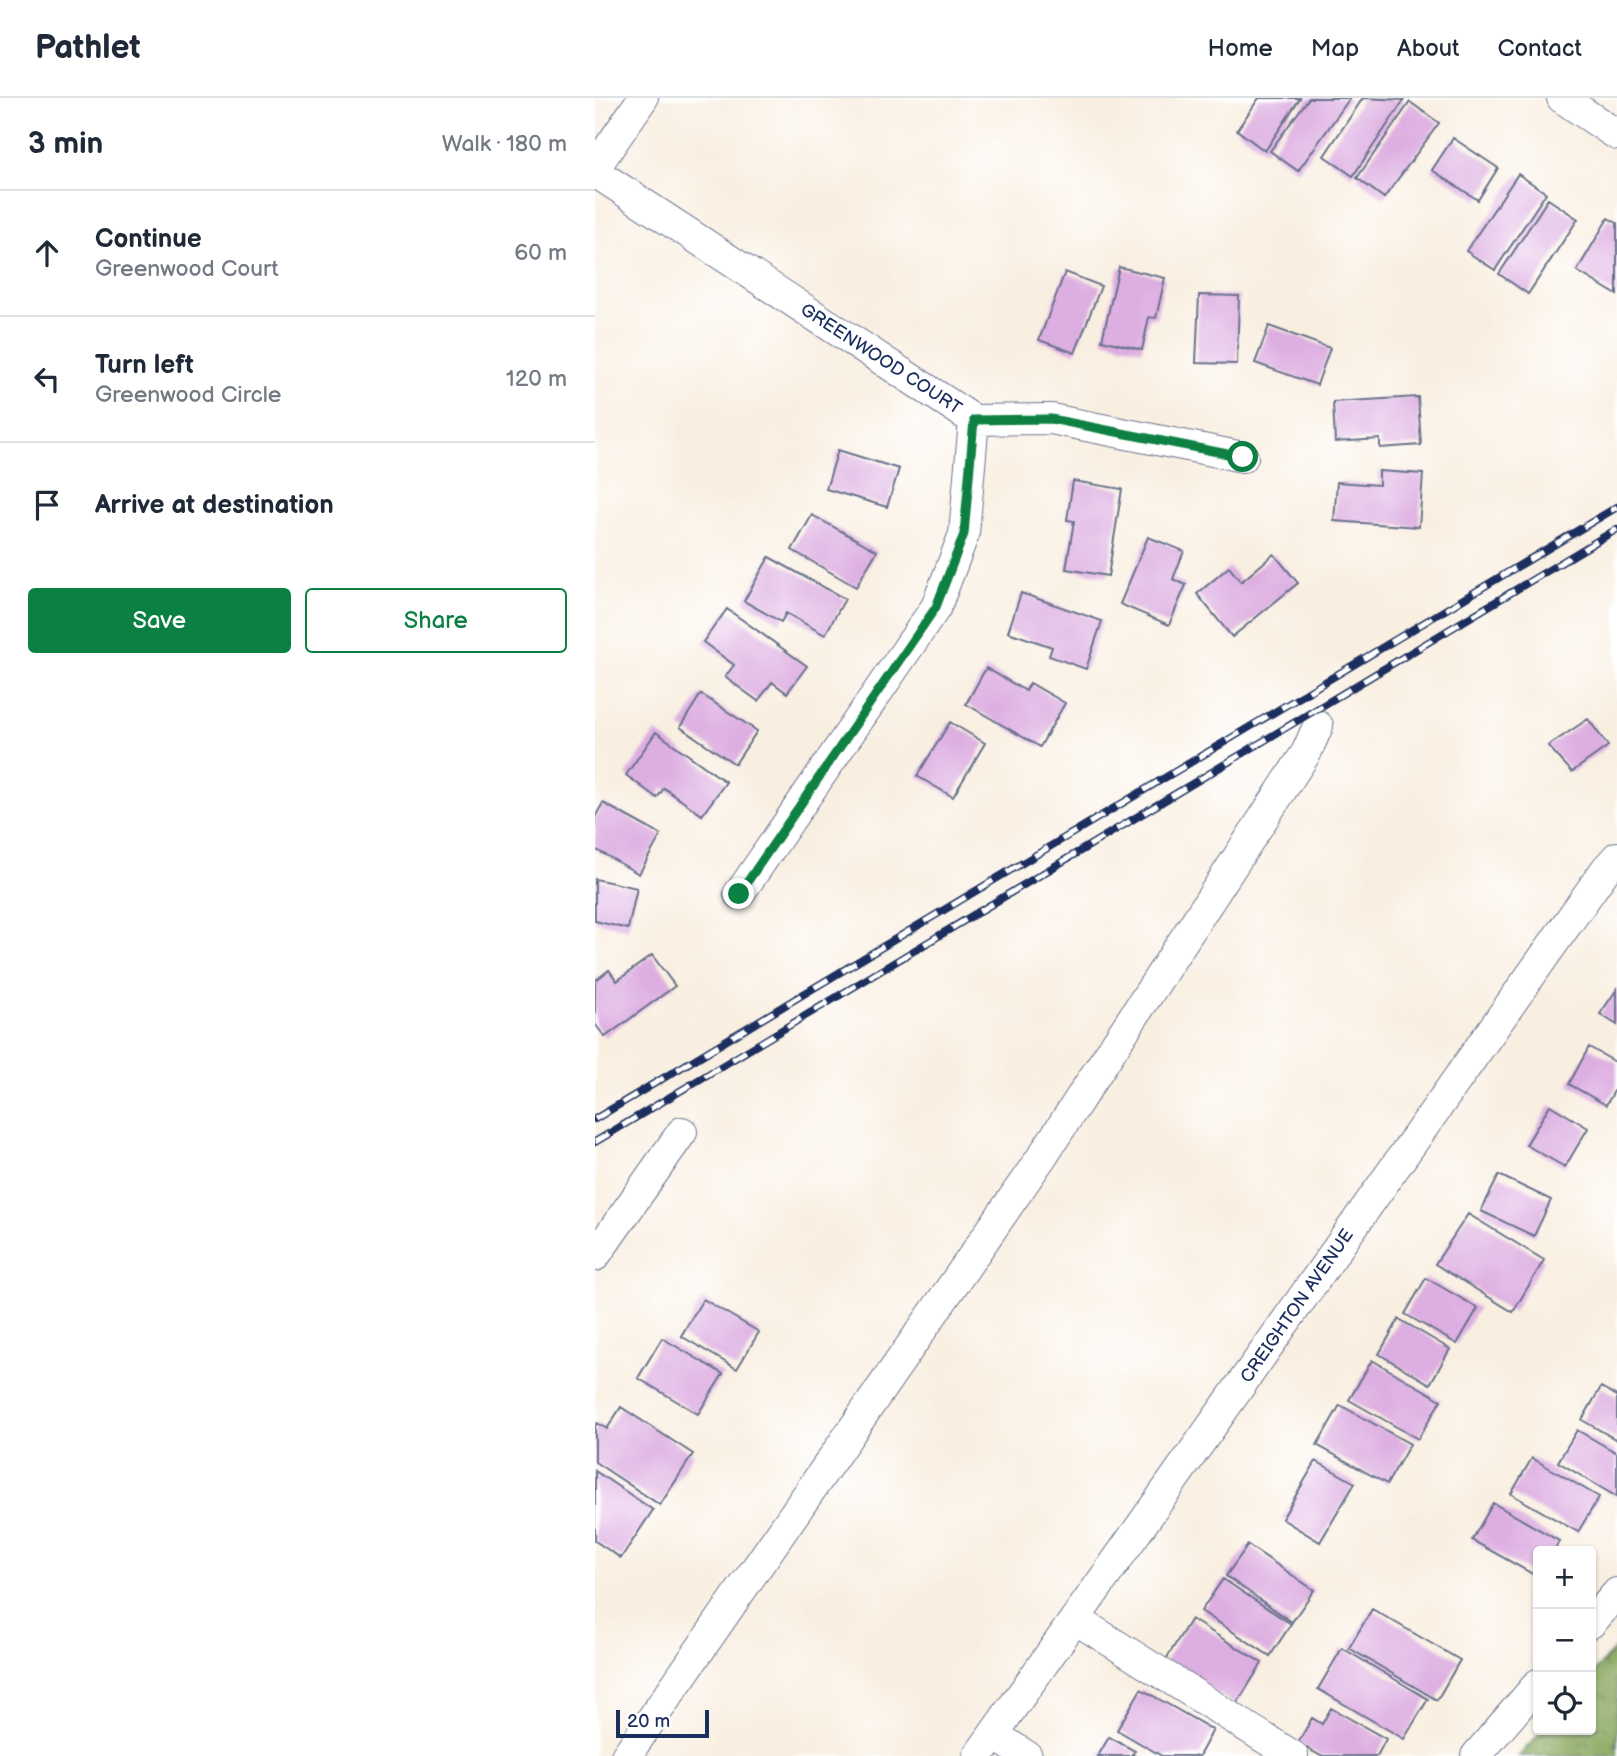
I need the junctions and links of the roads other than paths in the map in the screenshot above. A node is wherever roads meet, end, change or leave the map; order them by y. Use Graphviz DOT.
graph roads {
  1 [pos="643,98"];
  2 [pos="1562,98"];
  3 [pos="1617,135"];
  4 [pos="595,170"];
  5 [pos="974,420"];
  6 [pos="1243,457"];
  7 [pos="1318,726"];
  8 [pos="1617,857"];
  9 [pos="739,894"];
  10 [pos="682,1132"];
  11 [pos="595,1256"];
  12 [pos="1617,1593"];
  13 [pos="1596,1617"];
  14 [pos="1076,1619"];
  15 [pos="1533,1690"];
  16 [pos="986,1745"];
  17 [pos="626,1756"];
  18 [pos="1027,1756"];
  19 [pos="1293,1756"];
  20 [pos="1476,1756"];
  1 -- 4 [label="street"];
  2 -- 3 [label="street"];
  4 -- 5 [label="street, GREENWOOD COURT"];
  5 -- 6 [label="street, GREENWOOD COURT"];
  5 -- 9 [label="street"];
  7 -- 17 [label="street"];
  8 -- 14 [label="street, CREIGHTON AVENUE"];
  10 -- 11 [label="street"];
  12 -- 13 [label="street"];
  14 -- 16 [label="street, CREIGHTON AVENUE"];
  14 -- 19 [label="street"];
  15 -- 20 [label="street"];
  16 -- 18 [label="street"];
}
